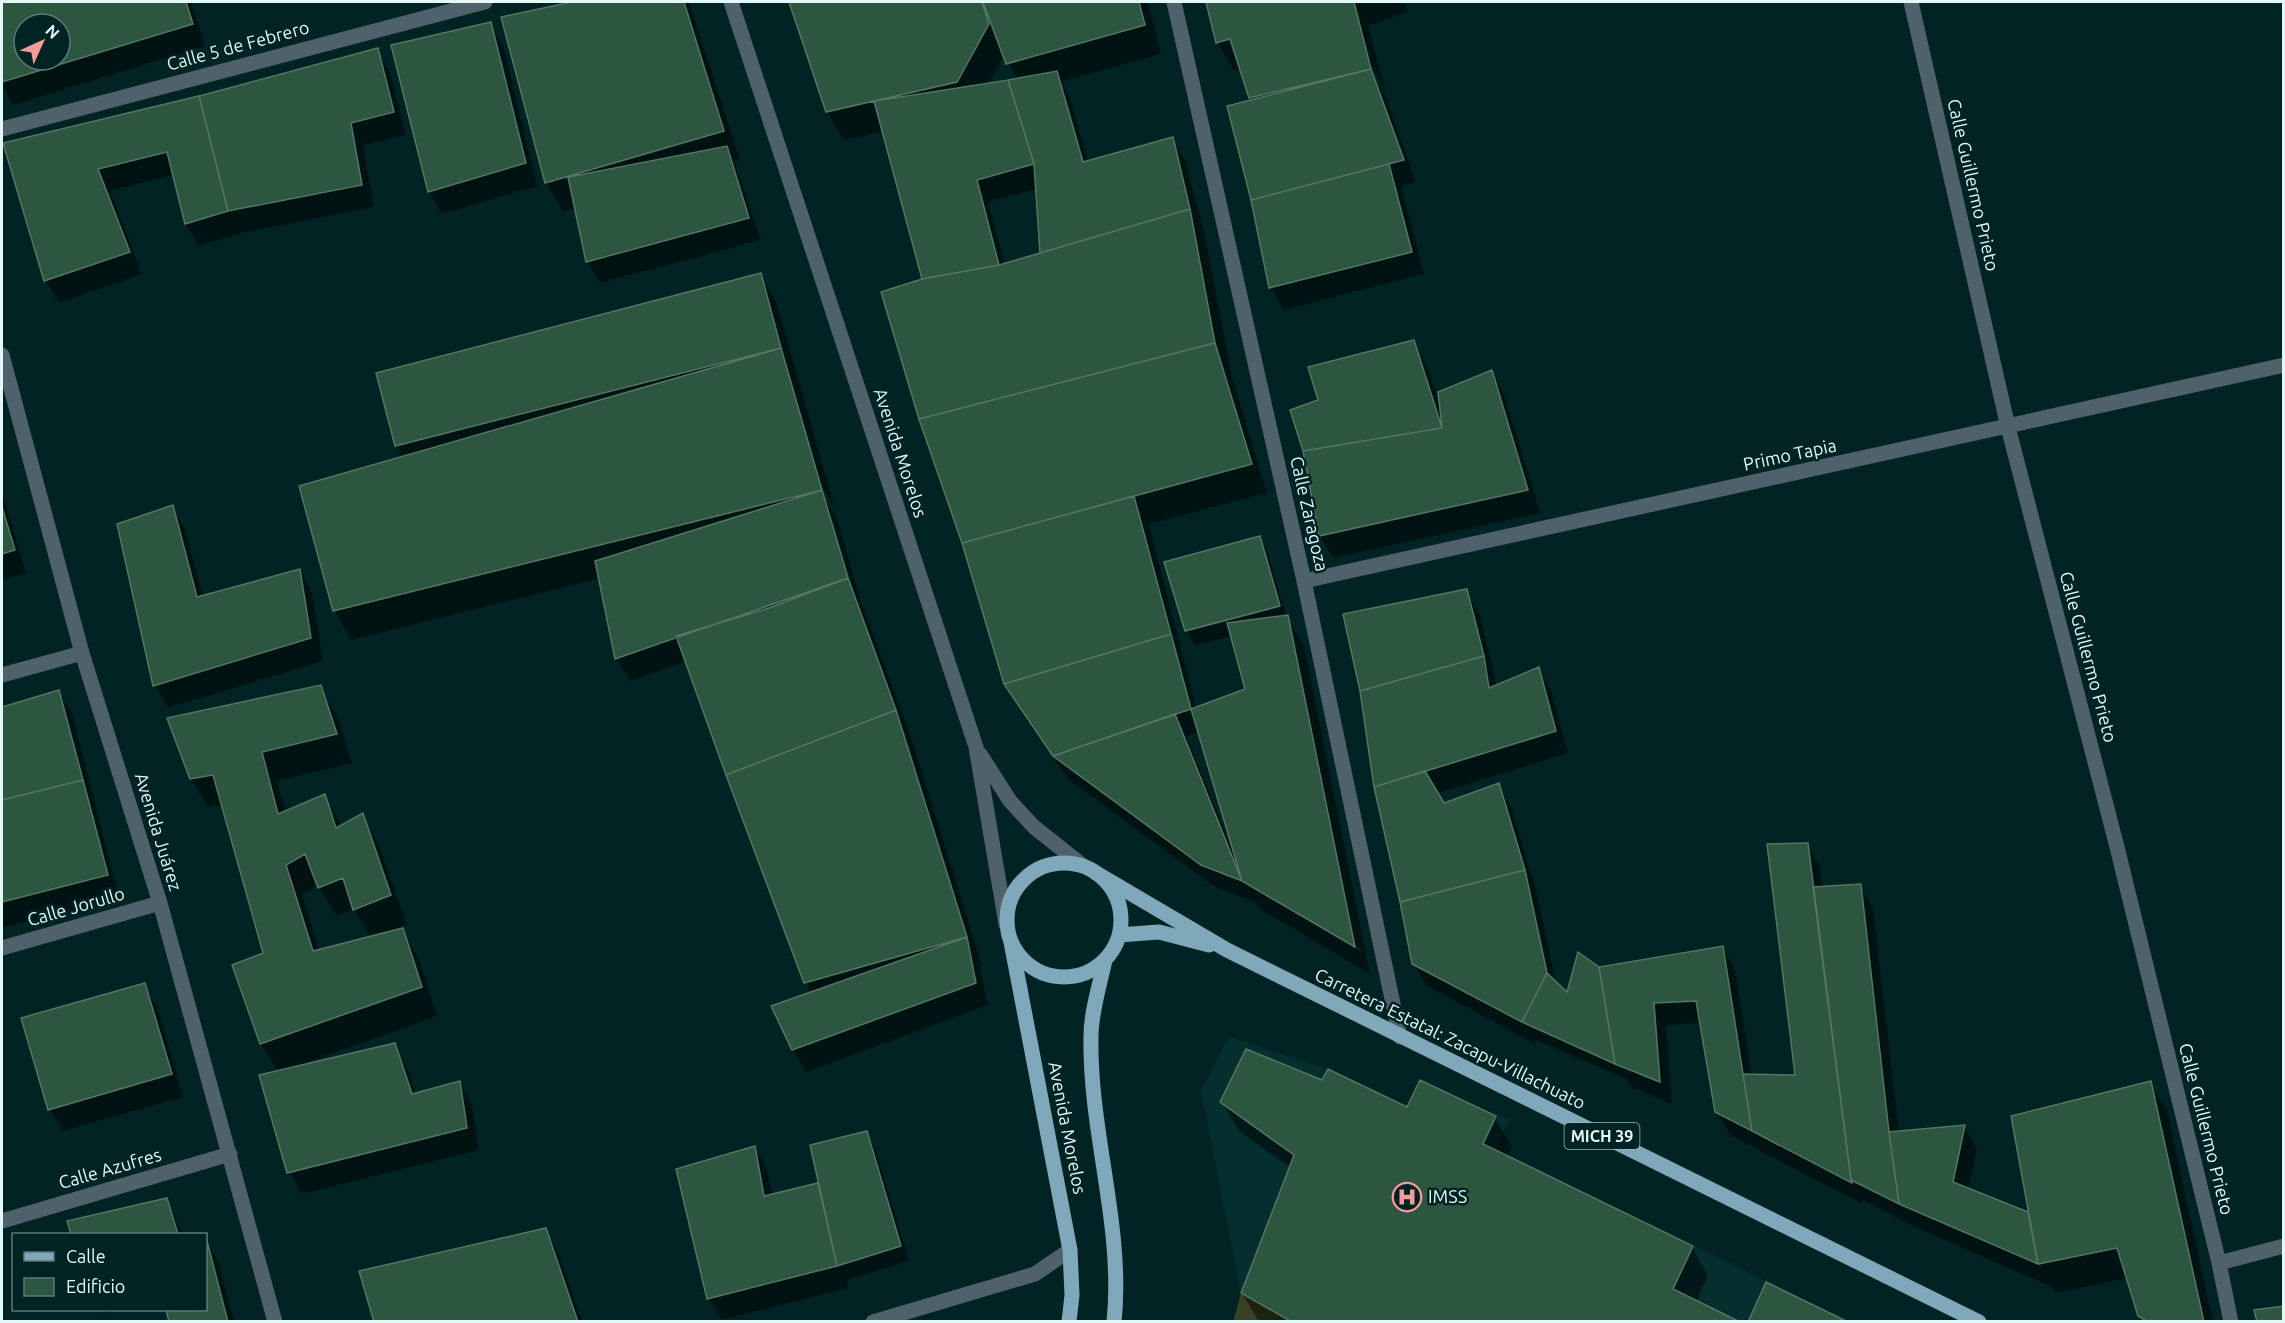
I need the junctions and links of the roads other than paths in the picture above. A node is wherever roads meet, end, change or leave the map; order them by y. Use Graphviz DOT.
graph roads {
  1 [pos="485,2"];
  2 [pos="731,2"];
  3 [pos="1174,2"];
  4 [pos="1911,2"];
  5 [pos="2,129"];
  6 [pos="2,355"];
  7 [pos="2283,365"];
  8 [pos="8,409"];
  9 [pos="2008,427"];
  10 [pos="1304,581"];
  11 [pos="82,653"];
  12 [pos="2,675"];
  13 [pos="976,747"];
  14 [pos="1082,865"];
  15 [pos="1096,873"];
  16 [pos="160,903"];
  17 [pos="1006,924"];
  18 [pos="1119,934"];
  19 [pos="1011,942"];
  20 [pos="2,948"];
  21 [pos="1227,950"];
  22 [pos="1105,960"];
  23 [pos="1400,1037"];
  24 [pos="230,1154"];
  25 [pos="2,1221"];
  26 [pos="2283,1246"];
  27 [pos="1070,1250"];
  28 [pos="2219,1263"];
  29 [pos="275,1322"];
  30 [pos="873,1322"];
  31 [pos="1069,1322"];
  32 [pos="1114,1322"];
  33 [pos="1979,1322"];
  34 [pos="2231,1322"];
  1 -- 5 [label="street, Calle 5 de Febrero"];
  2 -- 13 [label="street, Avenida Morelos"];
  3 -- 10 [label="street, Calle Zaragoza"];
  4 -- 9 [label="street, Calle Guillermo Prieto"];
  6 -- 8 [label="street, Avenida Juárez"];
  7 -- 9 [label="street, Primo Tapia"];
  8 -- 11 [label="street, Avenida Juárez"];
  9 -- 10 [label="street, Primo Tapia"];
  9 -- 28 [label="street, Calle Guillermo Prieto"];
  10 -- 23 [label="street, Calle Zaragoza"];
  11 -- 12 [label="street"];
  11 -- 16 [label="street, Avenida Juárez"];
  13 -- 14 [label="street"];
  13 -- 17 [label="street, Avenida Morelos"];
  14 -- 15 [label="main road"];
  14 -- 17 [label="main road"];
  15 -- 18 [label="main road"];
  15 -- 21 [label="main road"];
  16 -- 20 [label="street, Calle Jorullo"];
  16 -- 24 [label="street, Avenida Juárez"];
  17 -- 19 [label="main road"];
  18 -- 21 [label="main road"];
  18 -- 22 [label="main road"];
  19 -- 22 [label="main road"];
  19 -- 27 [label="main road, Avenida Morelos"];
  21 -- 23 [label="main road, Carretera Estatal: Zacapu-Villachuato / MICH 39"];
  22 -- 32 [label="main road, Avenida Morelos"];
  23 -- 33 [label="main road, Carretera Estatal: Zacapu-Villachuato / MICH 39"];
  24 -- 25 [label="street, Calle Azufres"];
  24 -- 29 [label="street, Avenida Juárez"];
  26 -- 28 [label="street"];
  27 -- 30 [label="street"];
  27 -- 31 [label="main road, Avenida Morelos"];
  28 -- 34 [label="street, Calle Guillermo Prieto"];
}
